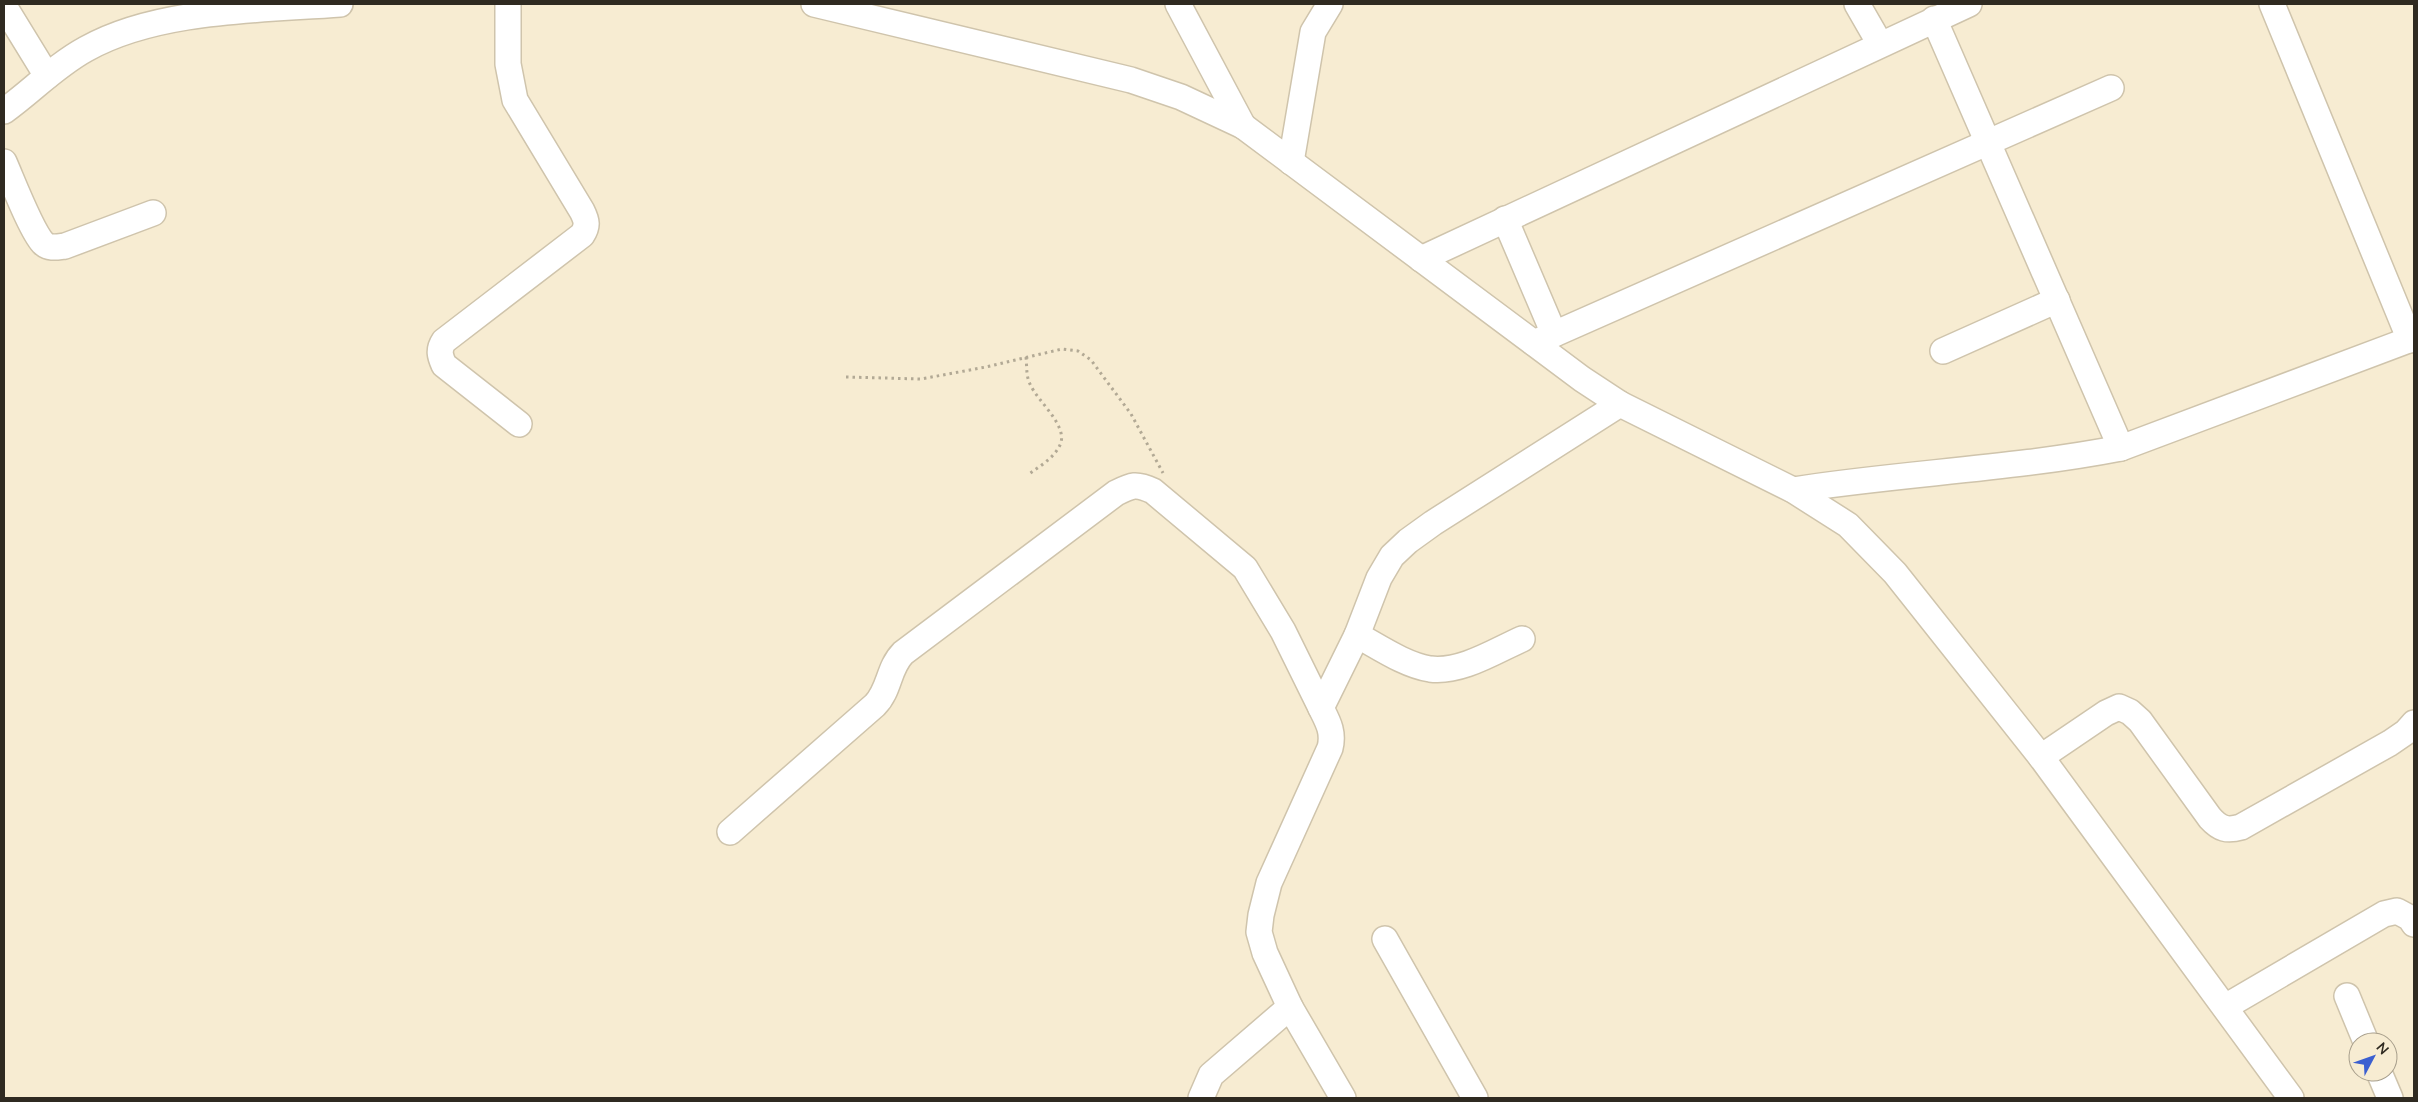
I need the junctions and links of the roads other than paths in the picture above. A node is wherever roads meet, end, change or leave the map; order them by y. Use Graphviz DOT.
graph roads {
  1 [pos="340,4"];
  2 [pos="508,4"];
  3 [pos="814,4"];
  4 [pos="1178,4"];
  5 [pos="1330,4"];
  6 [pos="1857,4"];
  7 [pos="1969,4"];
  8 [pos="2272,4"];
  9 [pos="4,6"];
  10 [pos="220,8"];
  11 [pos="1934,19"];
  12 [pos="1880,44"];
  13 [pos="47,76"];
  14 [pos="2111,88"];
  15 [pos="4,110"];
  16 [pos="1243,126"];
  17 [pos="1989,143"];
  18 [pos="4,162"];
  19 [pos="1291,162"];
  20 [pos="153,213"];
  21 [pos="1505,219"];
  22 [pos="1420,259"];
  23 [pos="2057,300"];
  24 [pos="1544,339"];
  25 [pos="2412,339"];
  26 [pos="1943,350"];
  27 [pos="1620,404"];
  28 [pos="518,424"];
  29 [pos="2121,448"];
  30 [pos="1793,490"];
  31 [pos="1357,635"];
  32 [pos="1522,639"];
  33 [pos="1321,708"];
  34 [pos="2414,723"];
  35 [pos="2041,757"];
  36 [pos="730,832"];
  37 [pos="2414,924"];
  38 [pos="1385,939"];
  39 [pos="2347,996"];
  40 [pos="1290,1007"];
  41 [pos="2225,1007"];
  42 [pos="2362,1032"];
  43 [pos="2383,1082"];
  44 [pos="1201,1098"];
  45 [pos="1343,1098"];
  46 [pos="1475,1098"];
  47 [pos="2291,1098"];
  48 [pos="2390,1098"];
  1 -- 10 [label="street"];
  2 -- 28 [label="street"];
  3 -- 16 [label="street"];
  4 -- 16 [label="street"];
  5 -- 19 [label="street"];
  6 -- 12 [label="street"];
  7 -- 11 [label="street"];
  8 -- 25 [label="street"];
  9 -- 13 [label="street"];
  10 -- 13 [label="street"];
  11 -- 12 [label="street"];
  11 -- 17 [label="street"];
  12 -- 21 [label="street"];
  13 -- 15 [label="street"];
  14 -- 17 [label="street"];
  16 -- 19 [label="street"];
  17 -- 23 [label="street"];
  17 -- 24 [label="street"];
  18 -- 20 [label="street"];
  19 -- 22 [label="street"];
  21 -- 22 [label="street"];
  21 -- 24 [label="street"];
  22 -- 24 [label="street"];
  23 -- 26 [label="street"];
  23 -- 29 [label="street"];
  24 -- 27 [label="street"];
  25 -- 29 [label="street"];
  27 -- 30 [label="street"];
  27 -- 31 [label="street"];
  29 -- 30 [label="street"];
  30 -- 35 [label="street"];
  31 -- 32 [label="street"];
  31 -- 33 [label="street"];
  33 -- 36 [label="street"];
  33 -- 40 [label="street"];
  34 -- 35 [label="street"];
  35 -- 41 [label="street"];
  37 -- 41 [label="street"];
  38 -- 46 [label="street"];
  39 -- 42 [label="street"];
  40 -- 44 [label="street"];
  40 -- 45 [label="street"];
  41 -- 47 [label="street"];
  43 -- 48 [label="street"];
}
